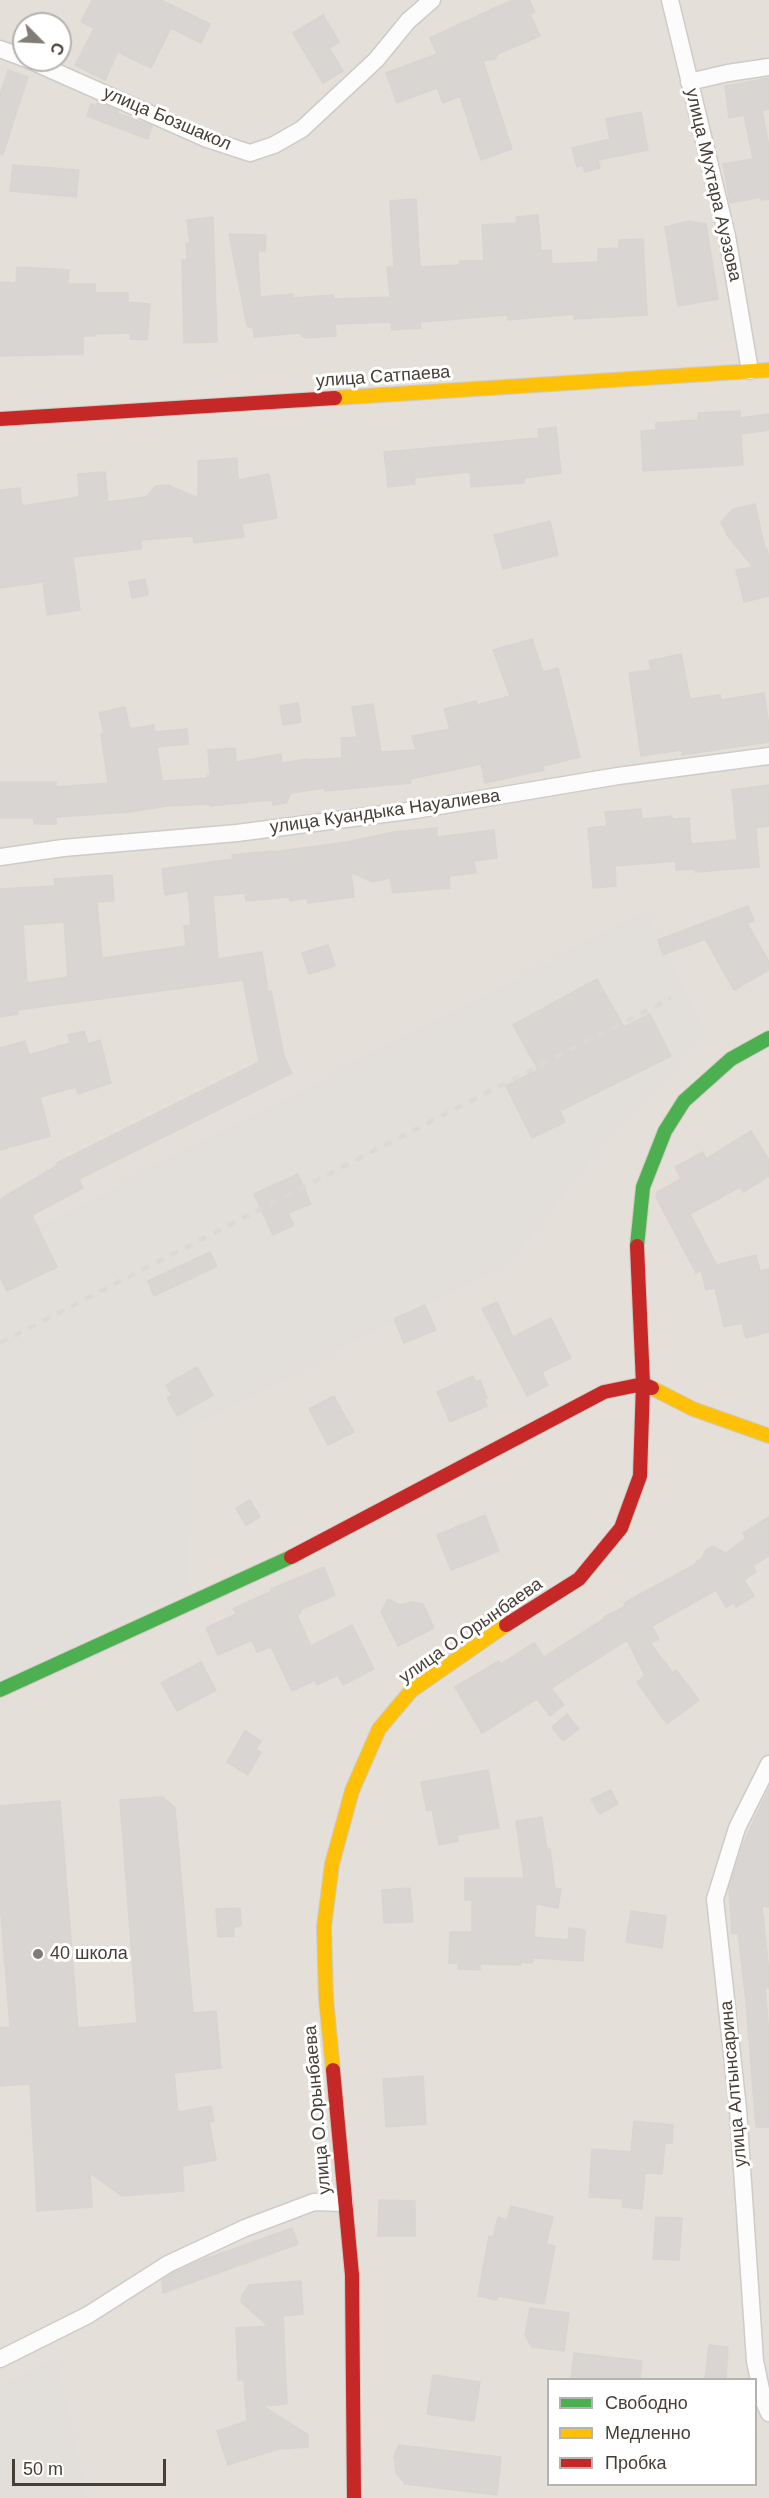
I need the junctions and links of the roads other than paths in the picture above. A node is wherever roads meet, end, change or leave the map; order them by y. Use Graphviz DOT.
graph roads {
  1 [pos="432,0"];
  2 [pos="670,0"];
  3 [pos="769,67"];
  4 [pos="56,72"];
  5 [pos="689,82"];
  6 [pos="769,370"];
  7 [pos="750,371"];
  8 [pos="0,419"];
  9 [pos="769,756"];
  10 [pos="0,857"];
  11 [pos="769,1038"];
  12 [pos="643,1384"];
  13 [pos="769,1436"];
  14 [pos="0,1690"];
  15 [pos="769,1764"];
  16 [pos="345,2203"];
  17 [pos="0,2359"];
  18 [pos="769,2413"];
  19 [pos="354,2498"];
  1 -- 4 [label="street, улица Бозшакол"];
  2 -- 5 [label="street, улица Мухтара Ауэзова"];
  3 -- 5 [label="street"];
  5 -- 7 [label="street, улица Мухтара Ауэзова"];
  6 -- 7 [label="street, улица Сатпаева"];
  7 -- 8 [label="street, улица Сатпаева"];
  9 -- 10 [label="street, улица Куандыка Науалиева"];
  11 -- 12 [label="street, улица О.Орынбаева"];
  12 -- 13 [label="street"];
  12 -- 14 [label="street"];
  12 -- 16 [label="street, улица О.Орынбаева"];
  15 -- 18 [label="street, улица Алтынсарина"];
  16 -- 17 [label="street"];
  16 -- 19 [label="street, улица О.Орынбаева"];
}
